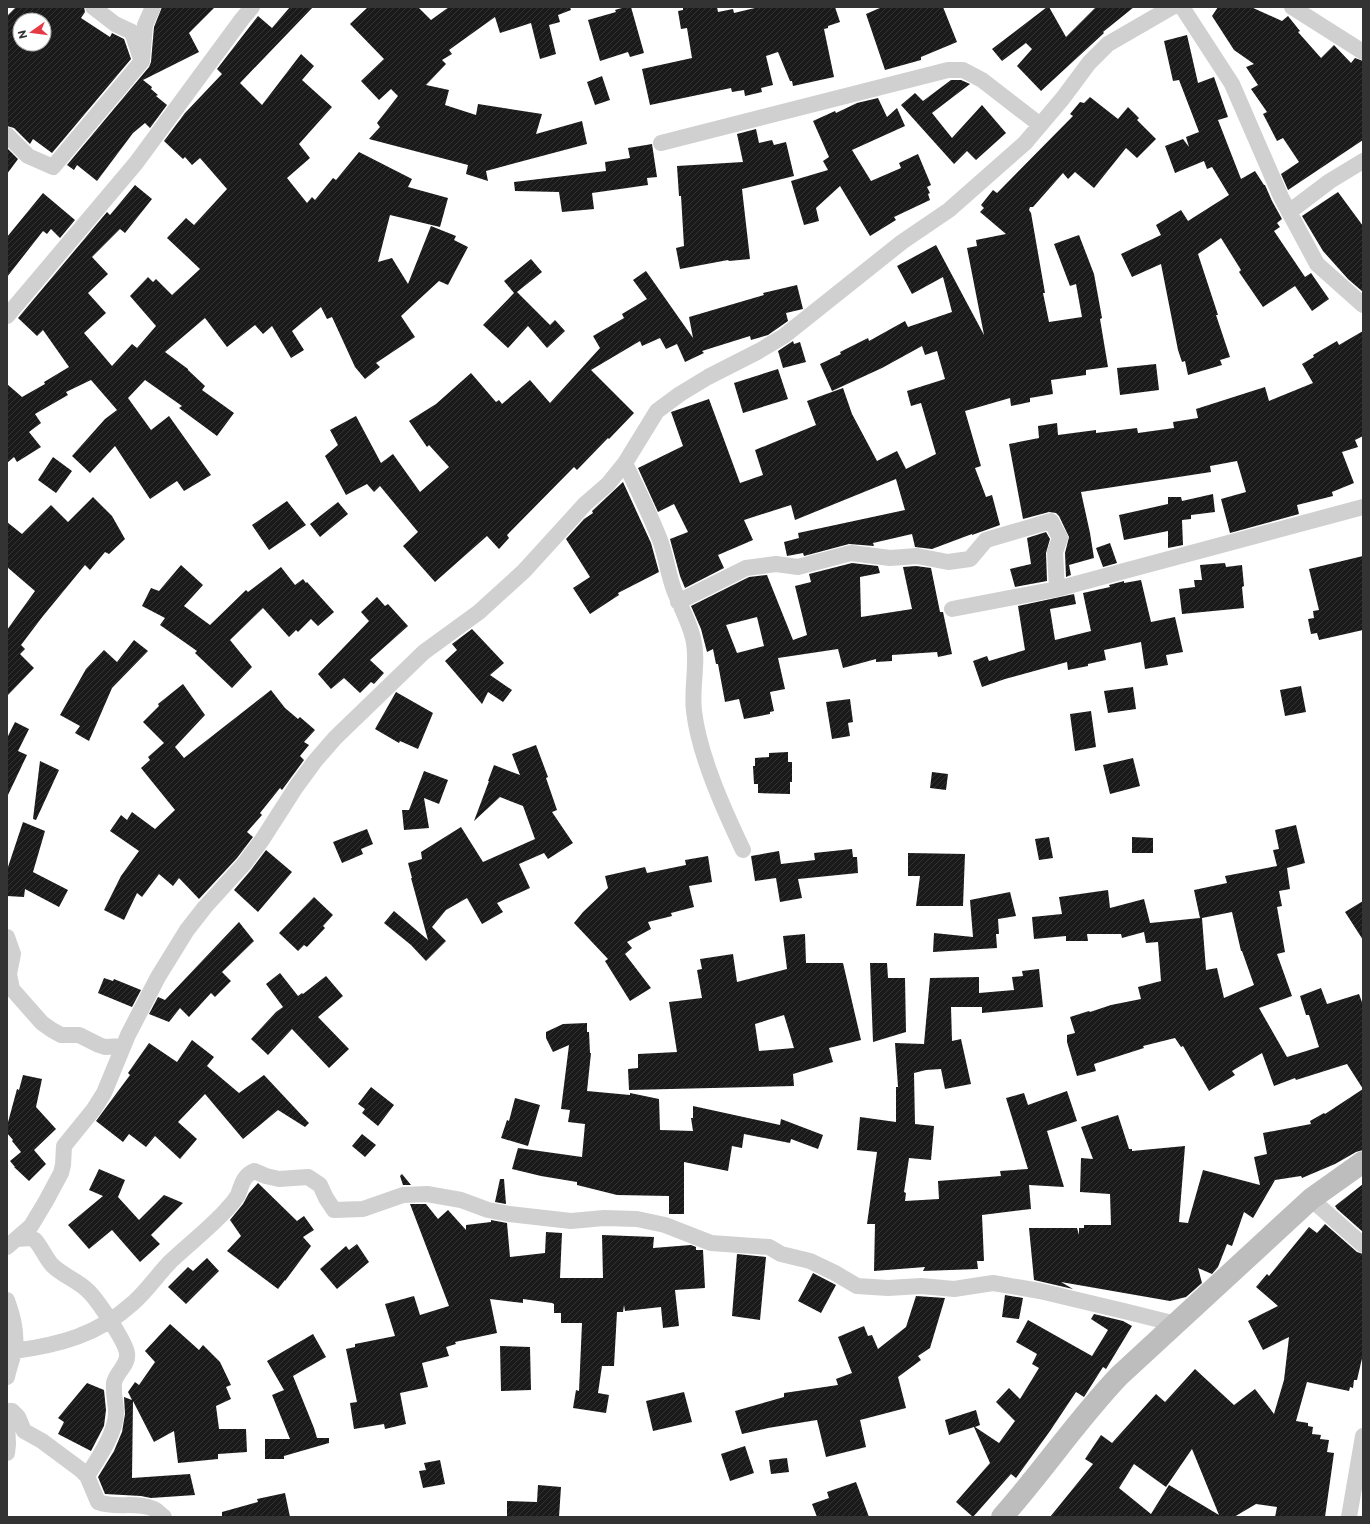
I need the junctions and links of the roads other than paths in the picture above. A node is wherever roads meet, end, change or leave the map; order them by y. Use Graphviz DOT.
graph roads {
  1 [pos="93,7"];
  2 [pos="152,7"];
  3 [pos="252,7"];
  4 [pos="1172,7"];
  5 [pos="1182,7"];
  6 [pos="1292,7"];
  7 [pos="1363,52"];
  8 [pos="142,61"];
  9 [pos="1040,124"];
  10 [pos="7,135"];
  11 [pos="661,143"];
  12 [pos="1363,161"];
  13 [pos="1289,212"];
  14 [pos="1363,305"];
  15 [pos="7,316"];
  16 [pos="625,464"];
  17 [pos="1363,507"];
  18 [pos="1057,589"];
  19 [pos="678,602"];
  20 [pos="952,609"];
  21 [pos="743,850"];
  22 [pos="7,937"];
  23 [pos="124,1046"];
  24 [pos="1363,1162"];
  25 [pos="1311,1199"];
  26 [pos="12,1243"];
  27 [pos="1363,1245"];
  28 [pos="7,1300"];
  29 [pos="110,1322"];
  30 [pos="1176,1324"];
  31 [pos="9,1364"];
  32 [pos="7,1411"];
  33 [pos="7,1421"];
  34 [pos="1363,1436"];
  35 [pos="7,1453"];
  36 [pos="88,1476"];
  37 [pos="164,1517"];
  38 [pos="1002,1517"];
  39 [pos="1349,1517"];
  1 -- 8 [label="street"];
  2 -- 8 [label="street"];
  3 -- 15 [label="street"];
  4 -- 9 [label="street"];
  5 -- 13 [label="street"];
  6 -- 7 [label="street"];
  8 -- 10 [label="street"];
  9 -- 11 [label="street"];
  9 -- 16 [label="street"];
  12 -- 13 [label="street"];
  13 -- 14 [label="street"];
  16 -- 19 [label="street"];
  16 -- 23 [label="street"];
  17 -- 18 [label="street"];
  18 -- 19 [label="street"];
  18 -- 20 [label="street"];
  19 -- 21 [label="street"];
  22 -- 23 [label="street"];
  23 -- 26 [label="street"];
  24 -- 25 [label="main road"];
  25 -- 27 [label="street"];
  25 -- 30 [label="main road"];
  26 -- 29 [label="street"];
  28 -- 31 [label="street"];
  29 -- 30 [label="street"];
  29 -- 31 [label="street"];
  29 -- 36 [label="street"];
  30 -- 38 [label="main road"];
  32 -- 36 [label="street"];
  33 -- 35 [label="street"];
  34 -- 39 [label="street"];
  36 -- 37 [label="street"];
}
